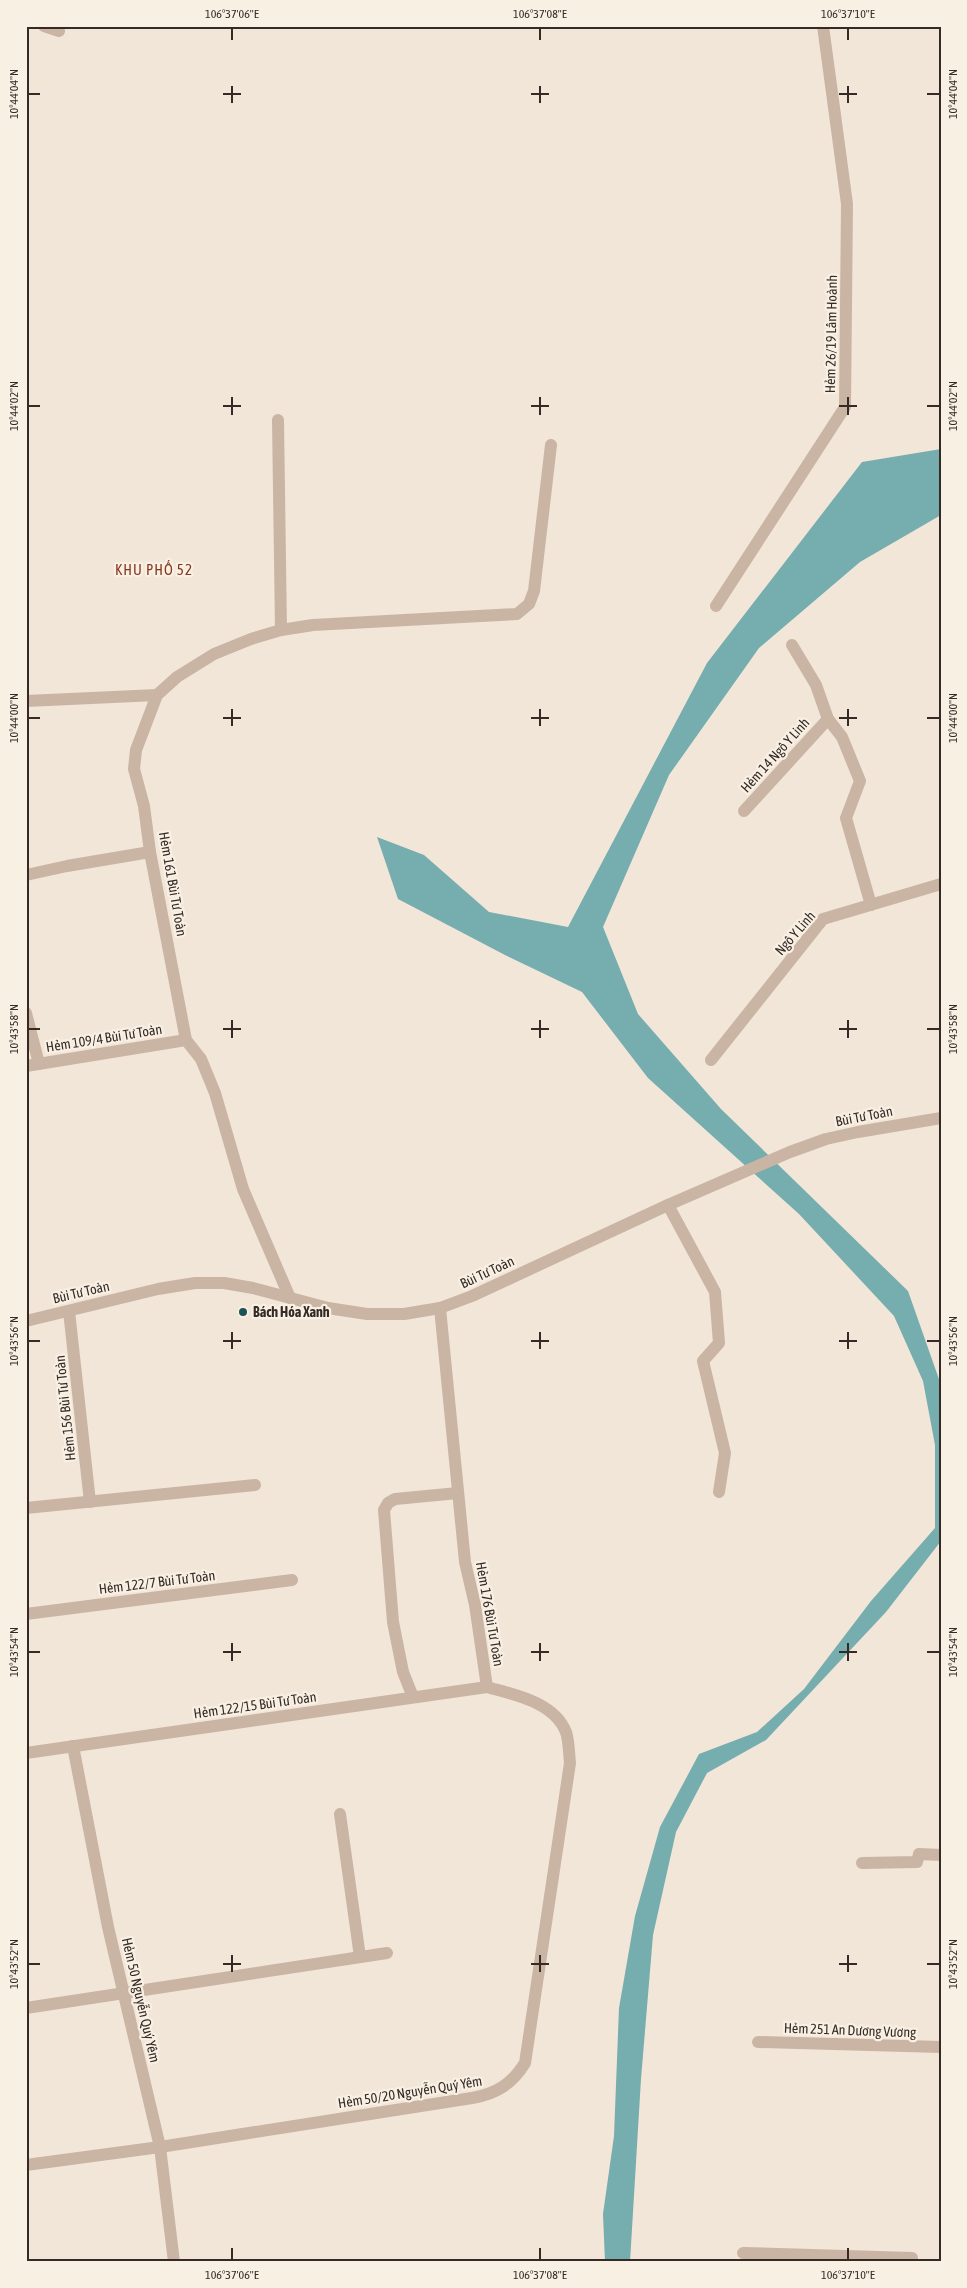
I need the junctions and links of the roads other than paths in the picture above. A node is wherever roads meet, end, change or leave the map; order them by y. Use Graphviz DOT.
graph roads {
  1 [pos="44,26"];
  2 [pos="823,26"];
  3 [pos="59,31"];
  4 [pos="278,420"];
  5 [pos="551,445"];
  6 [pos="716,606"];
  7 [pos="281,630"];
  8 [pos="792,645"];
  9 [pos="157,695"];
  10 [pos="26,701"];
  11 [pos="828,719"];
  12 [pos="744,811"];
  13 [pos="150,852"];
  14 [pos="26,876"];
  15 [pos="941,884"];
  16 [pos="871,905"];
  17 [pos="26,1013"];
  18 [pos="186,1040"];
  19 [pos="711,1060"];
  20 [pos="33,1065"];
  21 [pos="941,1118"];
  22 [pos="668,1205"];
  23 [pos="290,1298"];
  24 [pos="440,1308"];
  25 [pos="69,1311"];
  26 [pos="26,1320"];
  27 [pos="255,1485"];
  28 [pos="719,1492"];
  29 [pos="458,1493"];
  30 [pos="90,1502"];
  31 [pos="26,1508"];
  32 [pos="292,1580"];
  33 [pos="26,1614"];
  34 [pos="488,1687"];
  35 [pos="413,1697"];
  36 [pos="73,1746"];
  37 [pos="26,1753"];
  38 [pos="340,1814"];
  39 [pos="941,1855"];
  40 [pos="862,1863"];
  41 [pos="547,1906"];
  42 [pos="387,1953"];
  43 [pos="360,1957"];
  44 [pos="124,1994"];
  45 [pos="26,2008"];
  46 [pos="758,2042"];
  47 [pos="941,2047"];
  48 [pos="160,2147"];
  49 [pos="26,2165"];
  50 [pos="742,2253"];
  51 [pos="174,2262"];
  52 [pos="912,2262"];
  1 -- 3 [label="street"];
  2 -- 6 [label="street, Hẻm 26/19 Lâm Hoành"];
  4 -- 7 [label="street"];
  5 -- 7 [label="street, Hẻm 161 Bùi Tư Toàn"];
  7 -- 9 [label="street, Hẻm 161 Bùi Tư Toàn"];
  8 -- 11 [label="street, Hẻm 14 Ngô Y Linh"];
  9 -- 10 [label="street"];
  9 -- 13 [label="street, Hẻm 161 Bùi Tư Toàn"];
  11 -- 12 [label="street, Hẻm 14 Ngô Y Linh"];
  11 -- 16 [label="street, Hẻm 14 Ngô Y Linh"];
  13 -- 14 [label="street"];
  13 -- 18 [label="street, Hẻm 161 Bùi Tư Toàn"];
  15 -- 16 [label="street, Ngô Y Linh"];
  16 -- 19 [label="street, Ngô Y Linh"];
  17 -- 20 [label="street"];
  18 -- 20 [label="street, Hẻm 109/4 Bùi Tư Toàn"];
  18 -- 23 [label="street, Hẻm 161 Bùi Tư Toàn"];
  21 -- 22 [label="street, Bùi Tư Toàn"];
  22 -- 24 [label="street, Bùi Tư Toàn"];
  22 -- 28 [label="street"];
  23 -- 24 [label="street, Bùi Tư Toàn"];
  23 -- 25 [label="street, Bùi Tư Toàn"];
  24 -- 29 [label="street, Hẻm 176 Bùi Tư Toàn"];
  25 -- 26 [label="street, Bùi Tư Toàn"];
  25 -- 30 [label="street, Hẻm 156 Bùi Tư Toàn"];
  27 -- 30 [label="street"];
  29 -- 34 [label="street, Hẻm 176 Bùi Tư Toàn"];
  29 -- 35 [label="street"];
  30 -- 31 [label="street"];
  32 -- 33 [label="street, Hẻm 122/7 Bùi Tư Toàn"];
  34 -- 35 [label="street, Hẻm 122/15 Bùi Tư Toàn"];
  34 -- 41 [label="street, Hẻm 176 Bùi Tư Toàn"];
  35 -- 36 [label="street, Hẻm 122/15 Bùi Tư Toàn"];
  36 -- 37 [label="street, Hẻm 122/15 Bùi Tư Toàn"];
  36 -- 44 [label="street, Hẻm 50 Nguyễn Quý Yêm"];
  38 -- 43 [label="street"];
  39 -- 40 [label="street"];
  41 -- 48 [label="street, Hẻm 50/20 Nguyễn Quý Yêm"];
  42 -- 43 [label="street"];
  43 -- 44 [label="street"];
  44 -- 45 [label="street"];
  44 -- 48 [label="street, Hẻm 50 Nguyễn Quý Yêm"];
  46 -- 47 [label="street, Hẻm 251 An Dương Vương"];
  48 -- 49 [label="street, Hẻm 50/20 Nguyễn Quý Yêm"];
  48 -- 51 [label="street, Hẻm 50 Nguyễn Quý Yêm"];
  50 -- 52 [label="street"];
}
